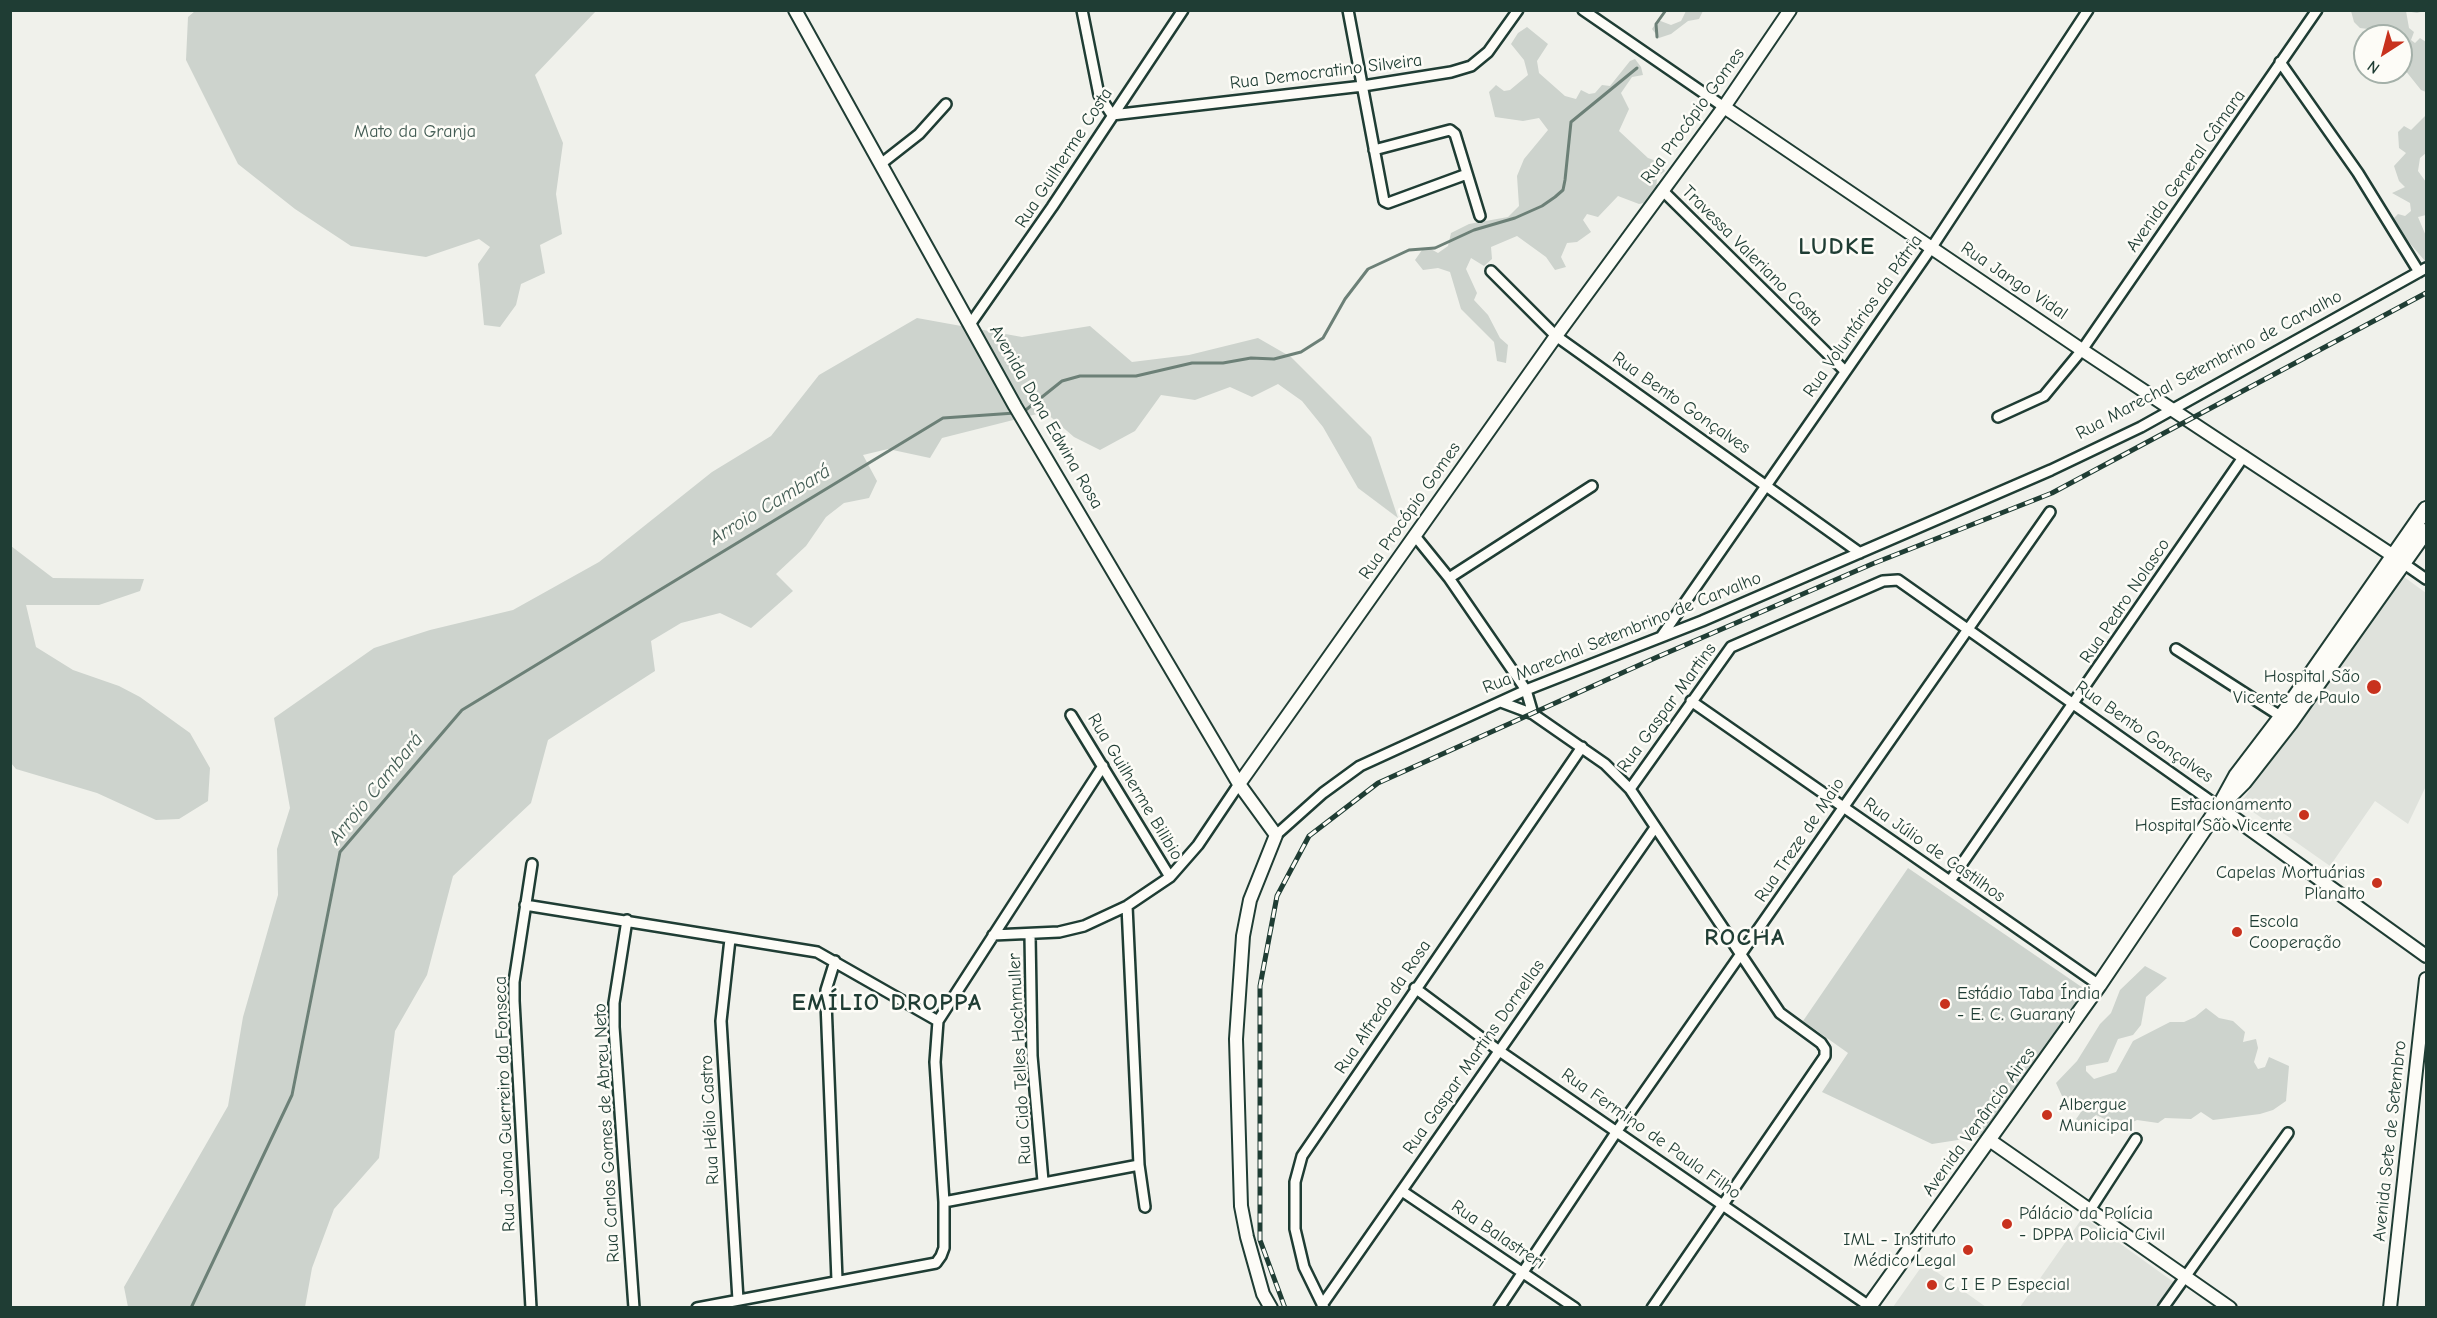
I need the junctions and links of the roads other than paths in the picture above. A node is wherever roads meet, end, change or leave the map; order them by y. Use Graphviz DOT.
graph roads {
  1 [pos="795,10"];
  2 [pos="1082,10"];
  3 [pos="1183,10"];
  4 [pos="1348,10"];
  5 [pos="1518,10"];
  6 [pos="1583,10"];
  7 [pos="1790,10"];
  8 [pos="2088,10"];
  9 [pos="2317,10"];
  10 [pos="2280,62"];
  11 [pos="1363,86"];
  12 [pos="946,104"];
  13 [pos="1724,106"];
  14 [pos="1112,115"];
  15 [pos="1374,150"];
  16 [pos="882,163"];
  17 [pos="1467,174"];
  18 [pos="1662,190"];
  19 [pos="1480,216"];
  20 [pos="1932,248"];
  21 [pos="2423,270"];
  22 [pos="1491,271"];
  23 [pos="971,323"];
  24 [pos="1556,336"];
  25 [pos="2082,350"];
  26 [pos="1844,370"];
  27 [pos="2171,409"];
  28 [pos="1998,417"];
  29 [pos="2244,456"];
  30 [pos="1767,485"];
  31 [pos="1592,486"];
  32 [pos="2427,509"];
  33 [pos="2050,512"];
  34 [pos="2427,531"];
  35 [pos="1415,536"];
  36 [pos="1860,553"];
  37 [pos="2398,559"];
  38 [pos="1449,578"];
  39 [pos="2427,579"];
  40 [pos="1898,580"];
  41 [pos="1968,628"];
  42 [pos="1661,637"];
  43 [pos="2176,649"];
  44 [pos="1526,690"];
  45 [pos="1691,701"];
  46 [pos="1501,702"];
  47 [pos="2074,704"];
  48 [pos="1533,714"];
  49 [pos="1071,715"];
  50 [pos="2285,720"];
  51 [pos="1582,747"];
  52 [pos="1103,765"];
  53 [pos="1239,784"];
  54 [pos="1630,789"];
  55 [pos="1843,807"];
  56 [pos="2219,807"];
  57 [pos="1654,829"];
  58 [pos="1276,835"];
  59 [pos="532,864"];
  60 [pos="1170,877"];
  61 [pos="1950,881"];
  62 [pos="525,905"];
  63 [pos="1127,906"];
  64 [pos="627,920"];
  65 [pos="993,935"];
  66 [pos="1030,935"];
  67 [pos="730,939"];
  68 [pos="1742,954"];
  69 [pos="2427,956"];
  70 [pos="835,961"];
  71 [pos="2427,979"];
  72 [pos="2098,985"];
  73 [pos="1415,988"];
  74 [pos="938,1021"];
  75 [pos="1498,1050"];
  76 [pos="1617,1131"];
  77 [pos="2288,1132"];
  78 [pos="1988,1139"];
  79 [pos="2136,1139"];
  80 [pos="1140,1165"];
  81 [pos="1043,1181"];
  82 [pos="1402,1191"];
  83 [pos="944,1202"];
  84 [pos="1724,1204"];
  85 [pos="1144,1207"];
  86 [pos="2090,1210"];
  87 [pos="1522,1271"];
  88 [pos="2186,1276"];
  89 [pos="837,1280"];
  90 [pos="738,1300"];
  91 [pos="1323,1306"];
  92 [pos="1869,1307"];
  93 [pos="531,1308"];
  94 [pos="634,1308"];
  95 [pos="697,1308"];
  96 [pos="1271,1308"];
  97 [pos="1498,1308"];
  98 [pos="1575,1308"];
  99 [pos="1652,1308"];
  100 [pos="2163,1308"];
  101 [pos="2230,1308"];
  102 [pos="2390,1308"];
  1 -- 16 [label="street, Avenida Dona Edwina Rosa"];
  2 -- 14 [label="street"];
  3 -- 14 [label="street, Rua Guilherme Costa"];
  4 -- 11 [label="street"];
  5 -- 11 [label="street, Rua Democratino Silveira"];
  6 -- 13 [label="street, Rua Jango Vidal"];
  7 -- 13 [label="street, Rua Procópio Gomes"];
  8 -- 20 [label="street, Rua Voluntários da Pátria"];
  9 -- 10 [label="street, Avenida General Câmara"];
  10 -- 21 [label="street"];
  10 -- 25 [label="street, Avenida General Câmara"];
  11 -- 14 [label="street, Rua Democratino Silveira"];
  11 -- 15 [label="street"];
  12 -- 16 [label="street"];
  13 -- 18 [label="street, Rua Procópio Gomes"];
  13 -- 20 [label="street, Rua Jango Vidal"];
  14 -- 23 [label="street, Rua Guilherme Costa"];
  15 -- 17 [label="street"];
  15 -- 17 [label="street"];
  16 -- 23 [label="street, Avenida Dona Edwina Rosa"];
  17 -- 19 [label="street"];
  18 -- 24 [label="street, Rua Procópio Gomes"];
  18 -- 26 [label="street, Travessa Valeriano Costa"];
  20 -- 25 [label="street, Rua Jango Vidal"];
  20 -- 26 [label="street, Rua Voluntários da Pátria"];
  21 -- 27 [label="street, Rua Marechal Setembrino de Carvalho"];
  22 -- 24 [label="street, Rua Bento Gonçalves"];
  23 -- 53 [label="street, Avenida Dona Edwina Rosa"];
  24 -- 30 [label="street, Rua Bento Gonçalves"];
  24 -- 35 [label="street, Rua Procópio Gomes"];
  25 -- 27 [label="street, Rua Jango Vidal"];
  25 -- 28 [label="street, Avenida General Câmara"];
  26 -- 30 [label="street, Rua Voluntários da Pátria"];
  27 -- 29 [label="street, Rua Jango Vidal"];
  27 -- 36 [label="street, Rua Marechal Setembrino de Carvalho"];
  29 -- 37 [label="street, Rua Jango Vidal"];
  29 -- 47 [label="street, Rua Pedro Nolasco"];
  30 -- 36 [label="street, Rua Bento Gonçalves"];
  30 -- 42 [label="street, Rua Voluntários da Pátria"];
  31 -- 38 [label="street"];
  32 -- 37 [label="main road, Avenida Venâncio Aires"];
  33 -- 41 [label="street, Rua Treze de Maio"];
  34 -- 37 [label="main road, Avenida Venâncio Aires"];
  35 -- 38 [label="street"];
  35 -- 53 [label="street, Rua Procópio Gomes"];
  36 -- 42 [label="street, Rua Marechal Setembrino de Carvalho"];
  37 -- 39 [label="street, Rua Jango Vidal"];
  37 -- 50 [label="main road, Avenida Venâncio Aires"];
  38 -- 44 [label="street"];
  40 -- 41 [label="street, Rua Bento Gonçalves"];
  40 -- 45 [label="street, Rua Gaspar Martins"];
  41 -- 47 [label="street, Rua Bento Gonçalves"];
  41 -- 55 [label="street, Rua Treze de Maio"];
  42 -- 44 [label="street, Rua Marechal Setembrino de Carvalho"];
  43 -- 50 [label="street"];
  44 -- 46 [label="street, Rua Marechal Setembrino de Carvalho"];
  44 -- 48 [label="street"];
  45 -- 54 [label="street, Rua Gaspar Martins"];
  45 -- 55 [label="street, Rua Júlio de Castilhos"];
  46 -- 48 [label="street"];
  46 -- 58 [label="street, Rua Marechal Setembrino de Carvalho"];
  47 -- 56 [label="street, Rua Bento Gonçalves"];
  47 -- 61 [label="street, Rua Pedro Nolasco"];
  48 -- 51 [label="street"];
  49 -- 52 [label="street, Rua Guilherme Bilibio"];
  50 -- 56 [label="main road, Avenida Venâncio Aires"];
  51 -- 54 [label="street"];
  51 -- 73 [label="street, Rua Alfredo da Rosa"];
  52 -- 60 [label="street, Rua Guilherme Bilibio"];
  52 -- 65 [label="street"];
  53 -- 58 [label="street, Avenida Dona Edwina Rosa"];
  53 -- 60 [label="street, Rua Procópio Gomes"];
  54 -- 57 [label="street"];
  55 -- 61 [label="street, Rua Júlio de Castilhos"];
  55 -- 68 [label="street, Rua Treze de Maio"];
  56 -- 69 [label="street, Rua Bento Gonçalves"];
  56 -- 72 [label="main road, Avenida Venâncio Aires"];
  57 -- 68 [label="street"];
  57 -- 75 [label="street, Rua Gaspar Martins Dornellas"];
  58 -- 96 [label="street, Rua Marechal Setembrino de Carvalho"];
  59 -- 62 [label="street, Rua Joana Guerreiro da Fonseca"];
  60 -- 63 [label="street, Rua Procópio Gomes"];
  61 -- 72 [label="street, Rua Júlio de Castilhos"];
  62 -- 64 [label="street"];
  62 -- 93 [label="street, Rua Joana Guerreiro da Fonseca"];
  63 -- 66 [label="street, Rua Procópio Gomes"];
  63 -- 80 [label="street"];
  64 -- 67 [label="street"];
  64 -- 94 [label="street, Rua Carlos Gomes de Abreu Neto"];
  65 -- 66 [label="street, Rua Procópio Gomes"];
  65 -- 74 [label="street"];
  66 -- 81 [label="street, Rua Cido Telles Hochmuller"];
  67 -- 70 [label="street"];
  67 -- 90 [label="street, Rua Hélio Castro"];
  68 -- 76 [label="street, Rua Treze de Maio"];
  68 -- 84 [label="street"];
  70 -- 74 [label="street"];
  70 -- 89 [label="street"];
  71 -- 102 [label="street, Avenida Sete de Setembro"];
  72 -- 78 [label="main road, Avenida Venâncio Aires"];
  73 -- 75 [label="street, Rua Fermino de Paula Filho"];
  73 -- 91 [label="street, Rua Alfredo da Rosa"];
  74 -- 83 [label="street"];
  75 -- 76 [label="street, Rua Fermino de Paula Filho"];
  75 -- 82 [label="street, Rua Gaspar Martins Dornellas"];
  76 -- 84 [label="street, Rua Fermino de Paula Filho"];
  76 -- 87 [label="street, Rua Treze de Maio"];
  77 -- 88 [label="street"];
  78 -- 86 [label="street"];
  78 -- 92 [label="main road, Avenida Venâncio Aires"];
  79 -- 86 [label="street"];
  80 -- 81 [label="street"];
  80 -- 85 [label="street"];
  81 -- 83 [label="street"];
  82 -- 87 [label="street, Rua Balastreri"];
  82 -- 91 [label="street, Rua Gaspar Martins Dornellas"];
  83 -- 89 [label="street"];
  84 -- 92 [label="street, Rua Fermino de Paula Filho"];
  84 -- 99 [label="street"];
  86 -- 88 [label="street"];
  87 -- 97 [label="street, Rua Treze de Maio"];
  87 -- 98 [label="street, Rua Balastreri"];
  88 -- 100 [label="street"];
  88 -- 101 [label="street"];
  89 -- 90 [label="street"];
  90 -- 95 [label="street"];
}
